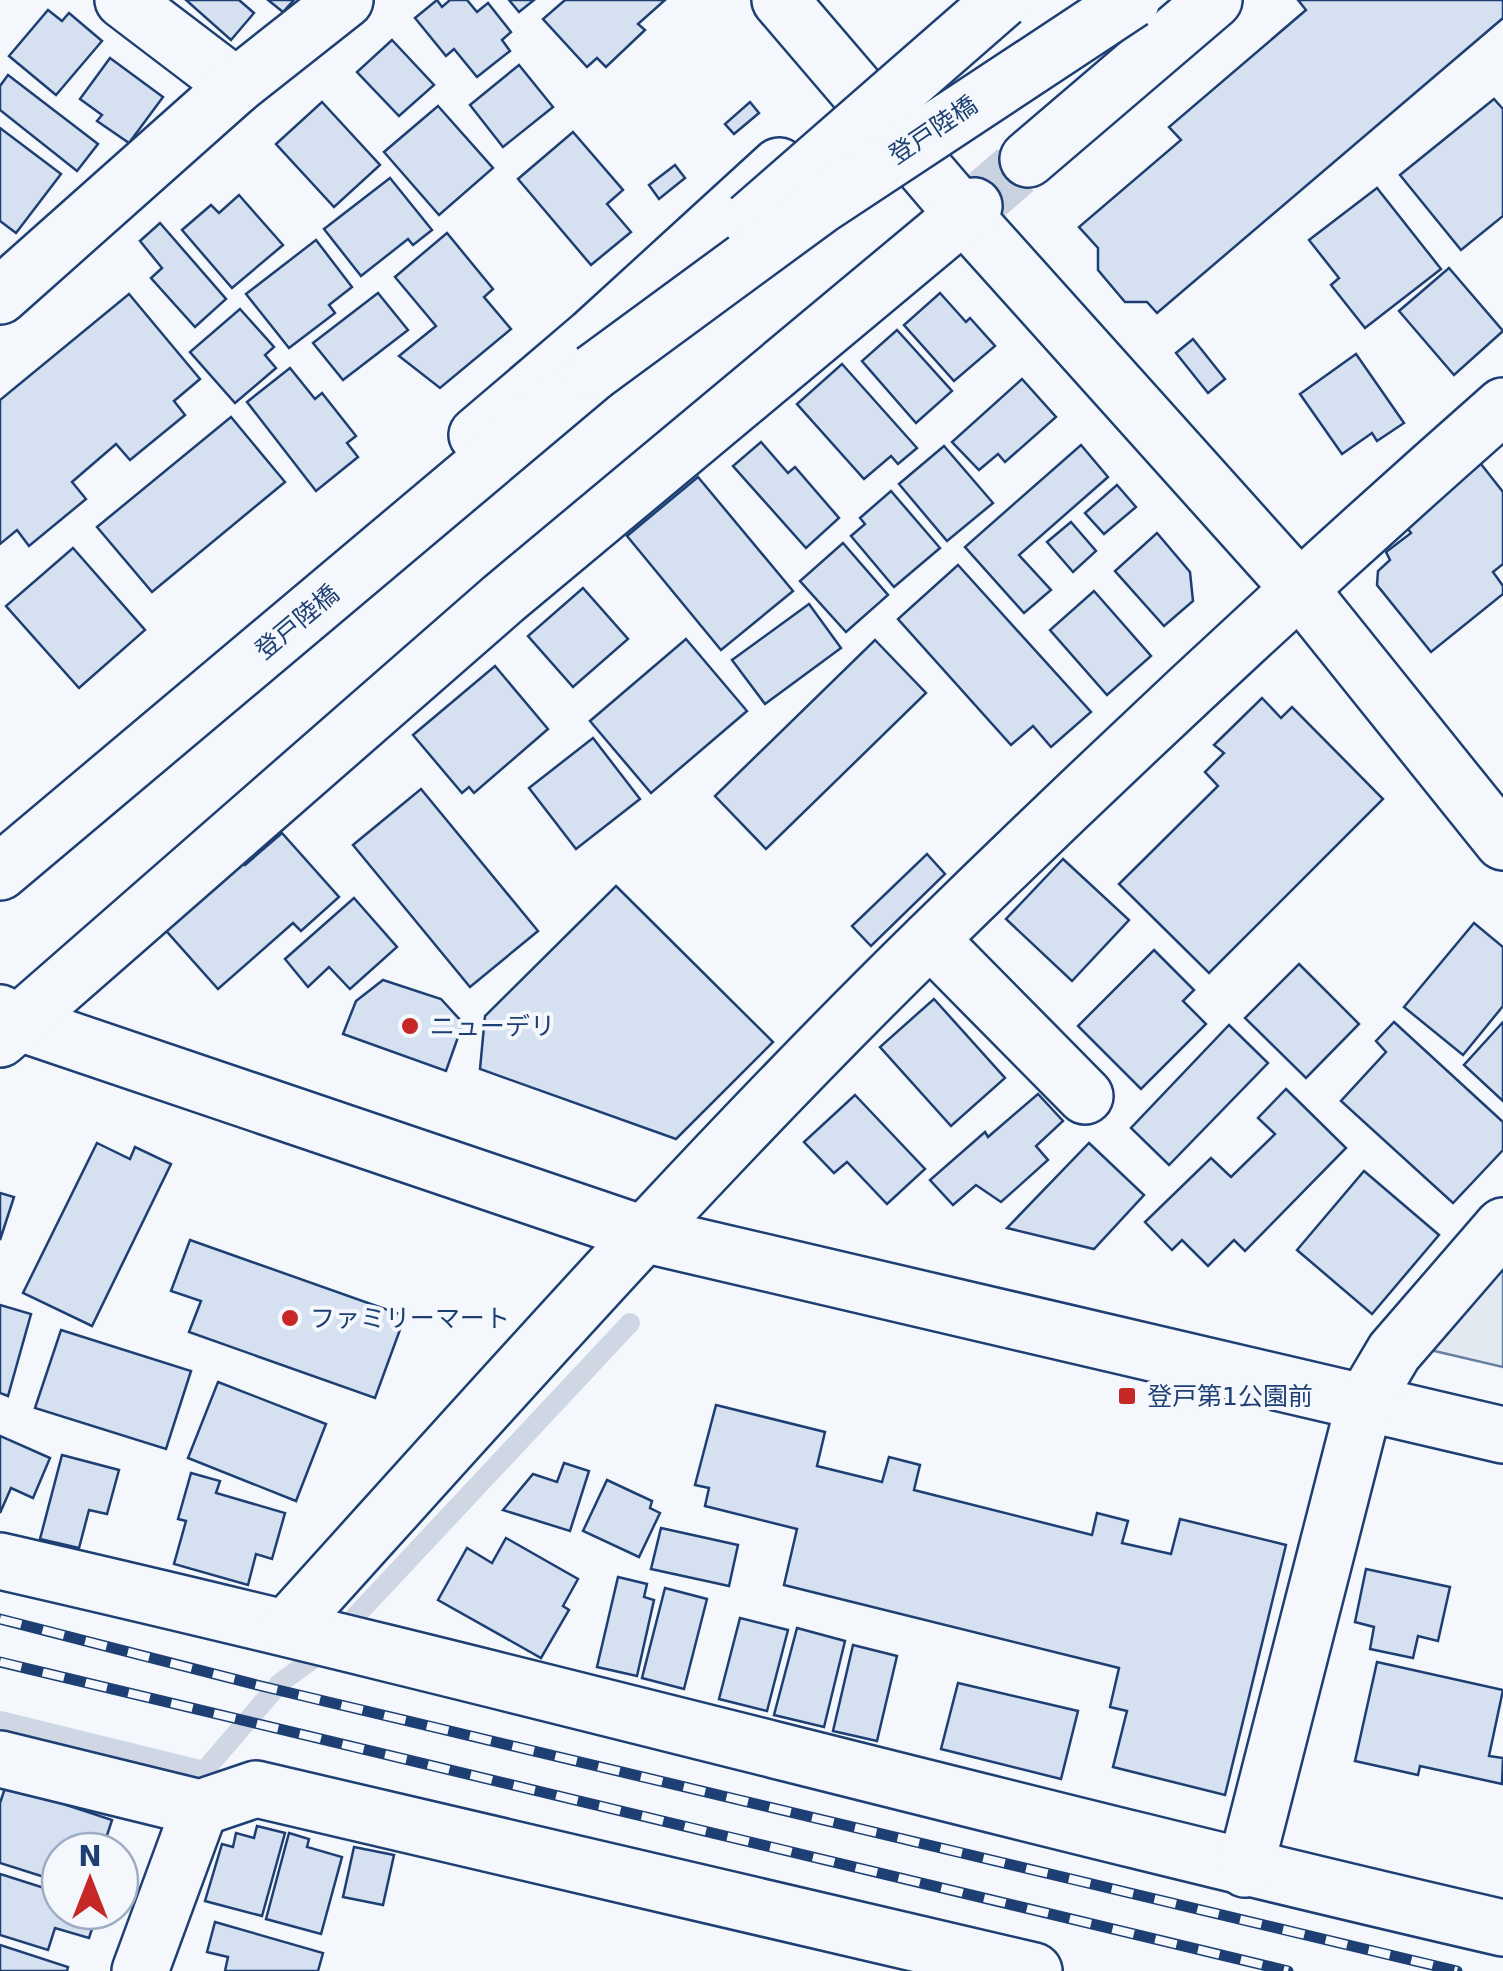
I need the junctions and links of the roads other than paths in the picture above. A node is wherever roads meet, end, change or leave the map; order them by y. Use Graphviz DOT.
graph roads {
  1 [pos="123,0"];
  2 [pos="345,0"];
  3 [pos="780,0"];
  4 [pos="1002,0"];
  5 [pos="1132,0"];
  6 [pos="1214,0"];
  7 [pos="236,86"];
  8 [pos="856,91"];
  9 [pos="1028,159"];
  10 [pos="969,210"];
  11 [pos="0,296"];
  12 [pos="594,372"];
  13 [pos="1503,406"];
  14 [pos="1298,586"];
  15 [pos="1503,842"];
  16 [pos="0,848"];
  17 [pos="0,872"];
  18 [pos="930,939"];
  19 [pos="7,1025"];
  20 [pos="1085,1096"];
  21 [pos="1503,1226"];
  22 [pos="643,1234"];
  23 [pos="1365,1402"];
  24 [pos="1503,1435"];
  25 [pos="0,1562"];
  26 [pos="293,1629"];
  27 [pos="0,1759"];
  28 [pos="200,1808"];
  29 [pos="1245,1868"];
  30 [pos="1503,1928"];
  31 [pos="140,1971"];
  32 [pos="1034,1971"];
  1 -- 7 [label="street"];
  2 -- 7 [label="street"];
  3 -- 8 [label="street"];
  4 -- 12 [label="street, 登戸陸橋, bridge"];
  5 -- 12 [label="street, 登戸陸橋, bridge"];
  6 -- 9 [label="street"];
  7 -- 11 [label="street"];
  8 -- 10 [label="street"];
  8 -- 16 [label="street"];
  10 -- 14 [label="street"];
  10 -- 19 [label="street"];
  12 -- 17 [label="street, 登戸陸橋"];
  13 -- 14 [label="street"];
  14 -- 15 [label="street"];
  14 -- 18 [label="street"];
  18 -- 20 [label="street"];
  18 -- 22 [label="street"];
  19 -- 22 [label="street"];
  21 -- 23 [label="street"];
  22 -- 23 [label="street"];
  22 -- 26 [label="street"];
  23 -- 24 [label="street"];
  23 -- 29 [label="street"];
  25 -- 26 [label="street"];
  26 -- 29 [label="street"];
  27 -- 28 [label="street"];
  28 -- 31 [label="street"];
  28 -- 32 [label="street"];
  29 -- 30 [label="street"];
}
